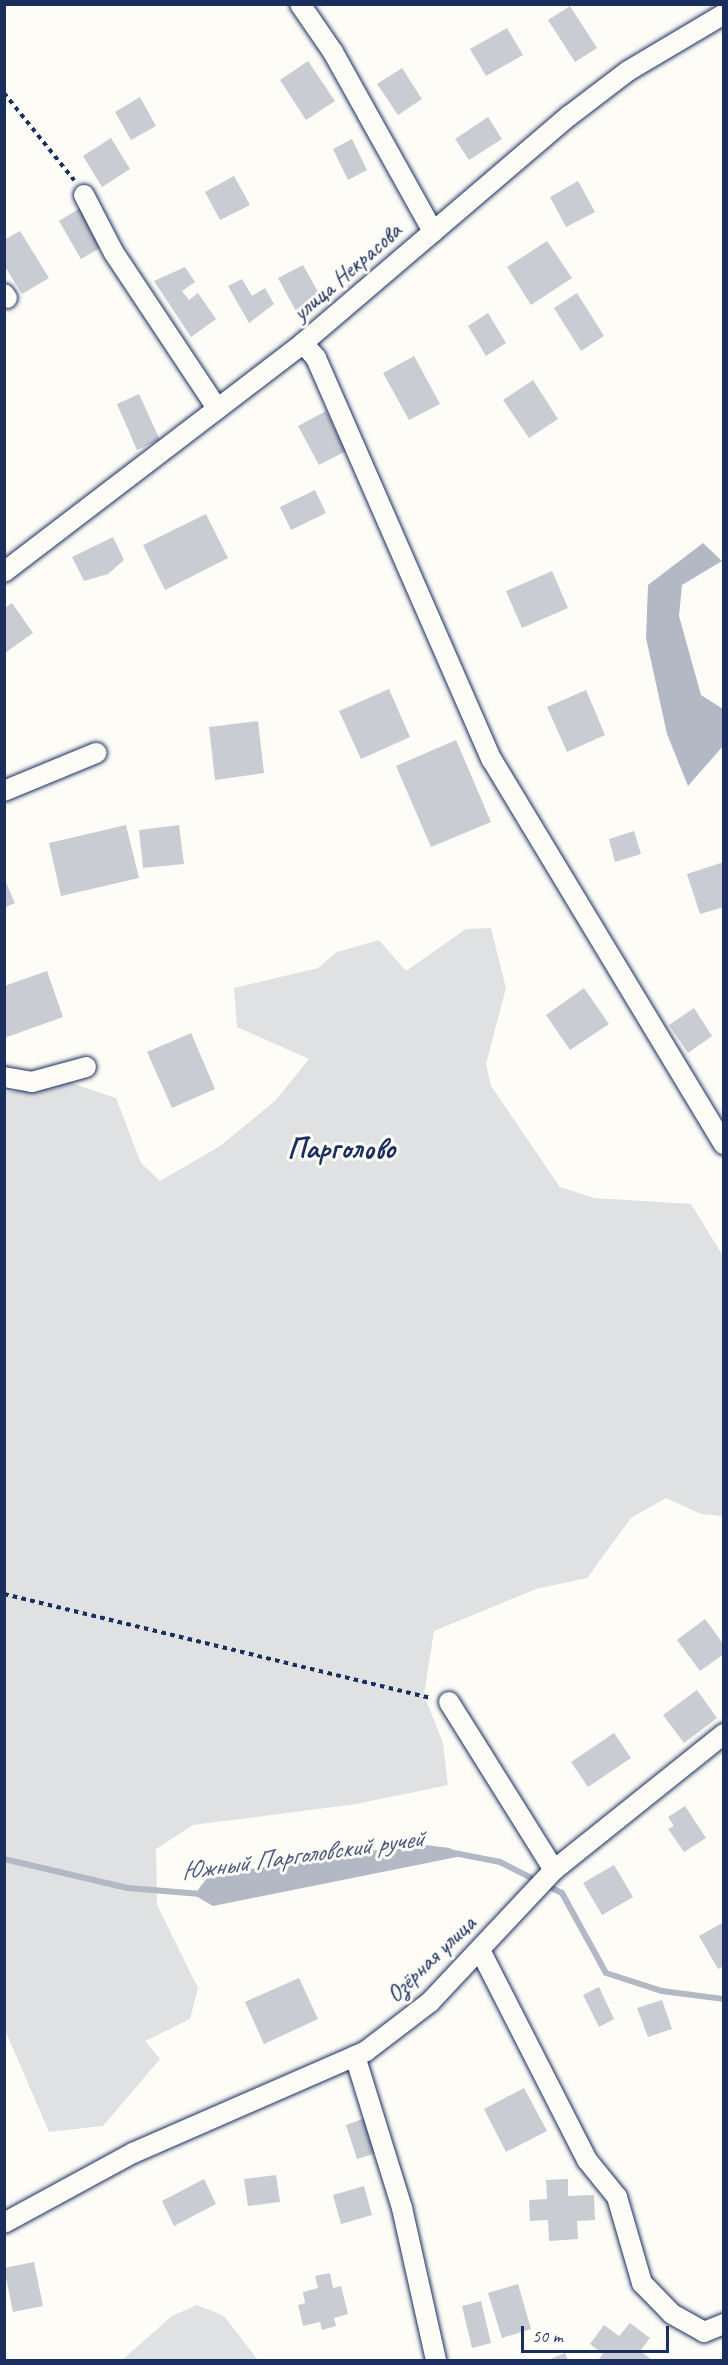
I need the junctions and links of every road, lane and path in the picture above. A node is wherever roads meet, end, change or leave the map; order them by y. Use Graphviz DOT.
graph roads {
  1 [pos="300,4"];
  2 [pos="723,14"];
  3 [pos="4,93"];
  4 [pos="84,195"];
  5 [pos="433,232"];
  6 [pos="303,343"];
  7 [pos="217,408"];
  8 [pos="4,572"];
  9 [pos="96,753"];
  10 [pos="4,791"];
  11 [pos="86,1067"];
  12 [pos="4,1077"];
  13 [pos="723,1144"];
  14 [pos="4,1594"];
  15 [pos="449,1702"];
  16 [pos="723,1734"];
  17 [pos="554,1870"];
  18 [pos="480,1950"];
  19 [pos="355,2056"];
  20 [pos="4,2223"];
  21 [pos="723,2324"];
  22 [pos="436,2361"];
  1 -- 5 [label="street"];
  2 -- 5 [label="street, улица Некрасова"];
  3 -- 4 [label="path"];
  4 -- 7 [label="street"];
  5 -- 6 [label="street, улица Некрасова"];
  6 -- 7 [label="street, улица Некрасова"];
  6 -- 13 [label="street"];
  7 -- 8 [label="street, улица Некрасова"];
  9 -- 10 [label="street"];
  11 -- 12 [label="street"];
  14 -- 15 [label="path"];
  15 -- 17 [label="street"];
  16 -- 17 [label="street, Озёрная улица"];
  17 -- 18 [label="street, Озёрная улица"];
  18 -- 19 [label="street, Озёрная улица"];
  18 -- 21 [label="street"];
  19 -- 20 [label="street, Озёрная улица"];
  19 -- 22 [label="street"];
}
